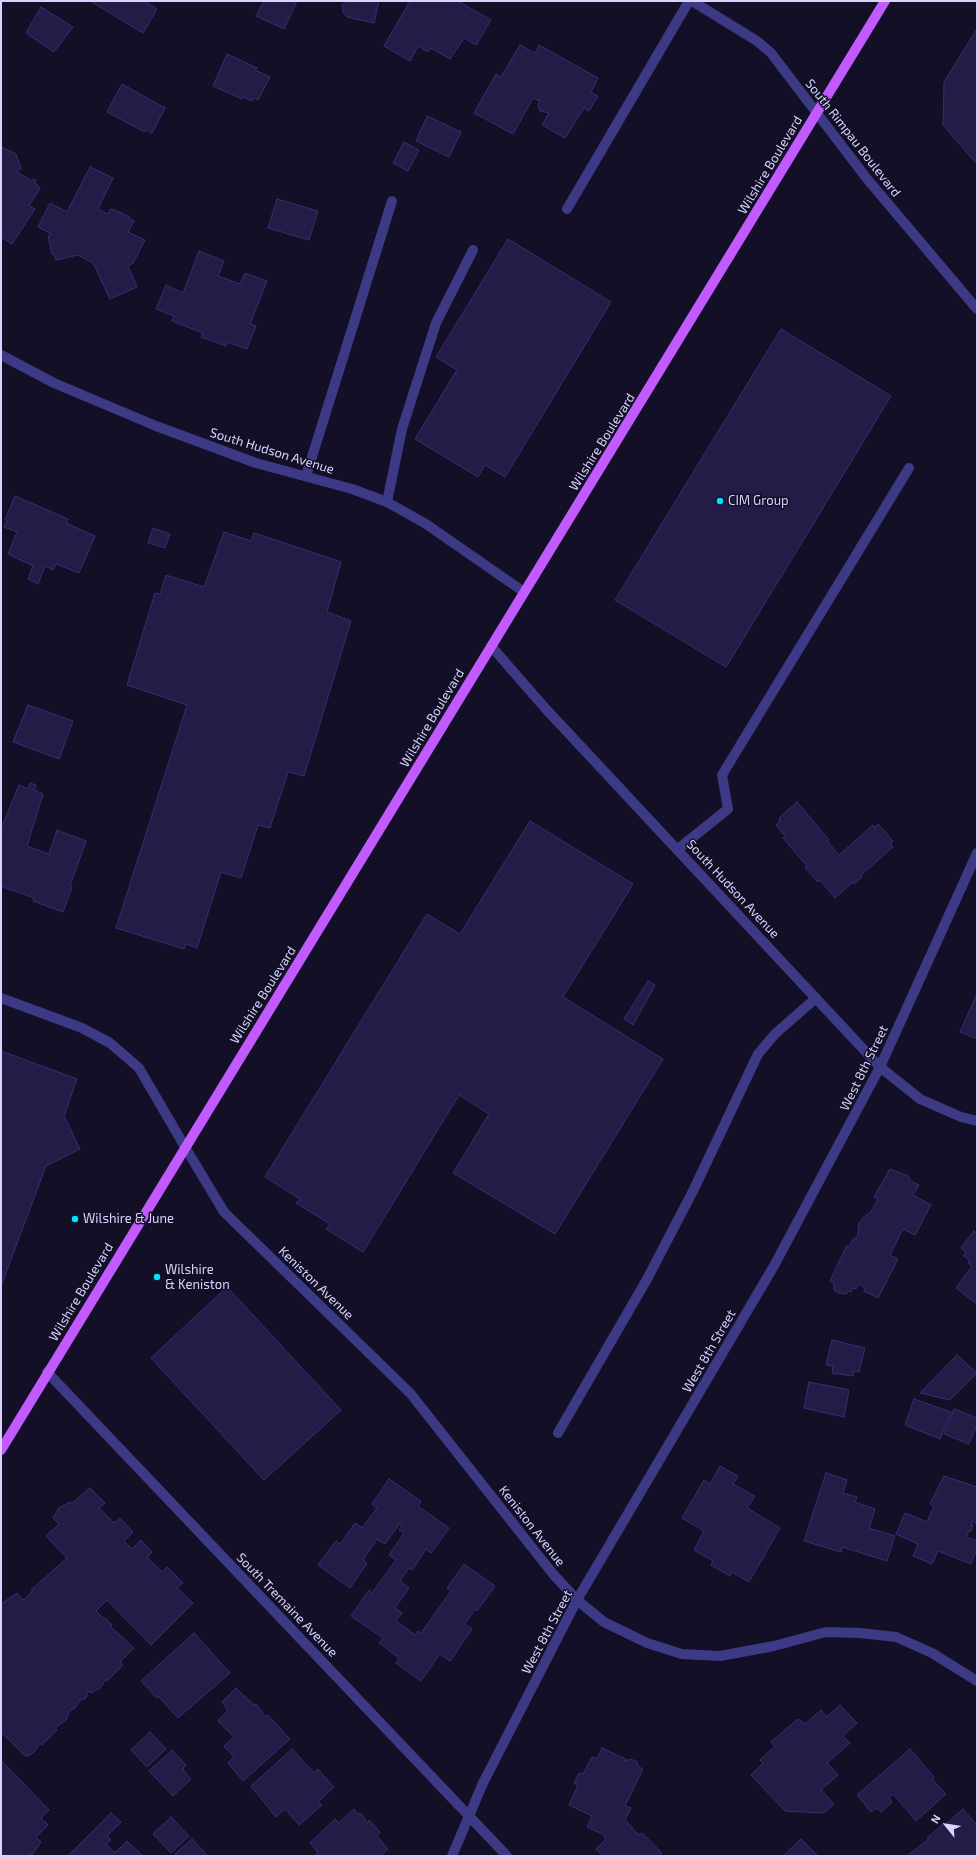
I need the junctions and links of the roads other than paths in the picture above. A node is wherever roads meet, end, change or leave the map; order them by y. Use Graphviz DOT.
graph roads {
  1 [pos="691,1"];
  2 [pos="885,1"];
  3 [pos="817,112"];
  4 [pos="392,201"];
  5 [pos="567,209"];
  6 [pos="473,250"];
  7 [pos="977,309"];
  8 [pos="1,355"];
  9 [pos="909,468"];
  10 [pos="306,476"];
  11 [pos="388,502"];
  12 [pos="524,592"];
  13 [pos="491,646"];
  14 [pos="678,849"];
  15 [pos="977,853"];
  16 [pos="1,998"];
  17 [pos="816,998"];
  18 [pos="880,1068"];
  19 [pos="977,1120"];
  20 [pos="185,1147"];
  21 [pos="47,1372"];
  22 [pos="558,1433"];
  23 [pos="1,1450"];
  24 [pos="577,1600"];
  25 [pos="977,1681"];
  26 [pos="469,1814"];
  27 [pos="452,1856"];
  28 [pos="507,1856"];
  1 -- 3 [label="street, South Rimpau Boulevard"];
  1 -- 5 [label="street"];
  2 -- 3 [label="main road, Wilshire Boulevard"];
  3 -- 7 [label="street, South Rimpau Boulevard"];
  3 -- 12 [label="main road, Wilshire Boulevard"];
  4 -- 10 [label="street"];
  6 -- 11 [label="street"];
  8 -- 10 [label="street, South Hudson Avenue"];
  9 -- 14 [label="street"];
  10 -- 11 [label="street, South Hudson Avenue"];
  11 -- 12 [label="street, South Hudson Avenue"];
  12 -- 13 [label="main road, Wilshire Boulevard"];
  13 -- 14 [label="street, South Hudson Avenue"];
  13 -- 20 [label="main road, Wilshire Boulevard"];
  14 -- 17 [label="street, South Hudson Avenue"];
  15 -- 18 [label="street, West 8th Street"];
  16 -- 20 [label="street, Keniston Avenue"];
  17 -- 18 [label="street, South Hudson Avenue"];
  17 -- 22 [label="street"];
  18 -- 19 [label="street, South Hudson Avenue"];
  18 -- 24 [label="street, West 8th Street"];
  20 -- 21 [label="main road, Wilshire Boulevard"];
  20 -- 24 [label="street, Keniston Avenue"];
  21 -- 23 [label="main road, Wilshire Boulevard"];
  21 -- 26 [label="street, South Tremaine Avenue"];
  24 -- 25 [label="street, Keniston Avenue"];
  24 -- 26 [label="street, West 8th Street"];
  26 -- 27 [label="street, West 8th Street"];
  26 -- 28 [label="street, South Tremaine Avenue"];
}
